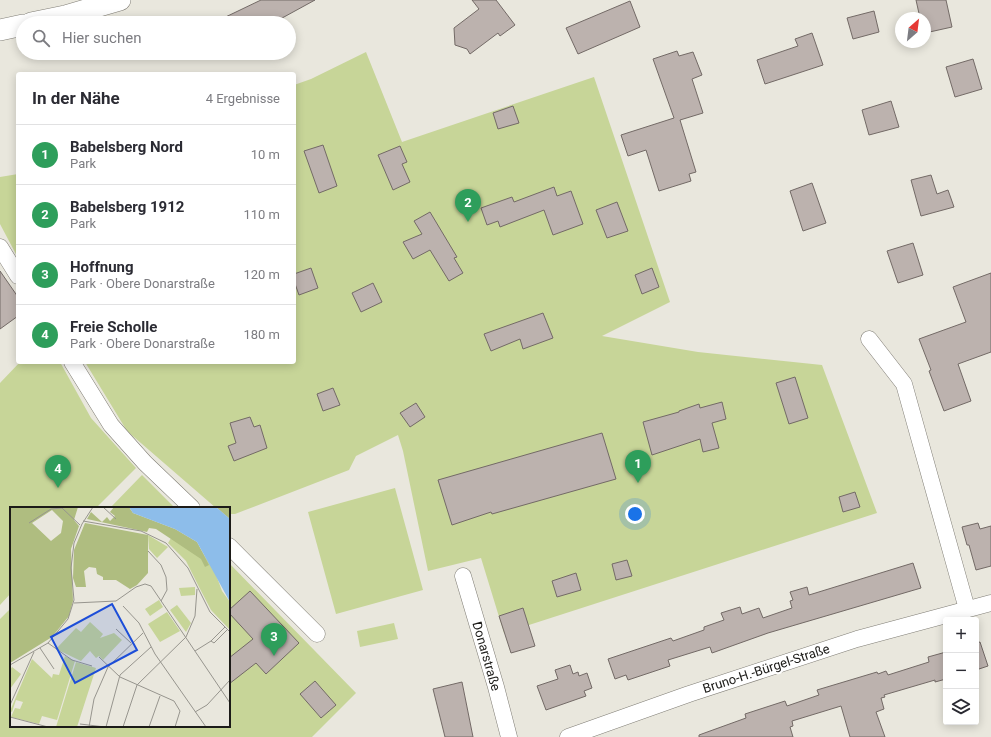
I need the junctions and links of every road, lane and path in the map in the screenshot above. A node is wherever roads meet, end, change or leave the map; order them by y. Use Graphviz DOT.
graph roads {
  1 [pos="120,0"];
  2 [pos="65,16"];
  3 [pos="16,27"];
  4 [pos="0,30"];
  5 [pos="0,247"];
  6 [pos="16,273"];
  7 [pos="869,339"];
  8 [pos="73,364"];
  9 [pos="191,507"];
  10 [pos="230,547"];
  11 [pos="463,576"];
  12 [pos="991,603"];
  13 [pos="967,609"];
  14 [pos="317,634"];
  15 [pos="509,737"];
  16 [pos="568,737"];
  1 -- 2 [label="street"];
  3 -- 4 [label="street"];
  5 -- 6 [label="street"];
  7 -- 13 [label="street"];
  8 -- 9 [label="street"];
  10 -- 14 [label="street"];
  11 -- 15 [label="street, Donarstraße"];
  12 -- 13 [label="street, Bruno-H.-Bürgel-Straße"];
  13 -- 16 [label="street, Bruno-H.-Bürgel-Straße"];
}
